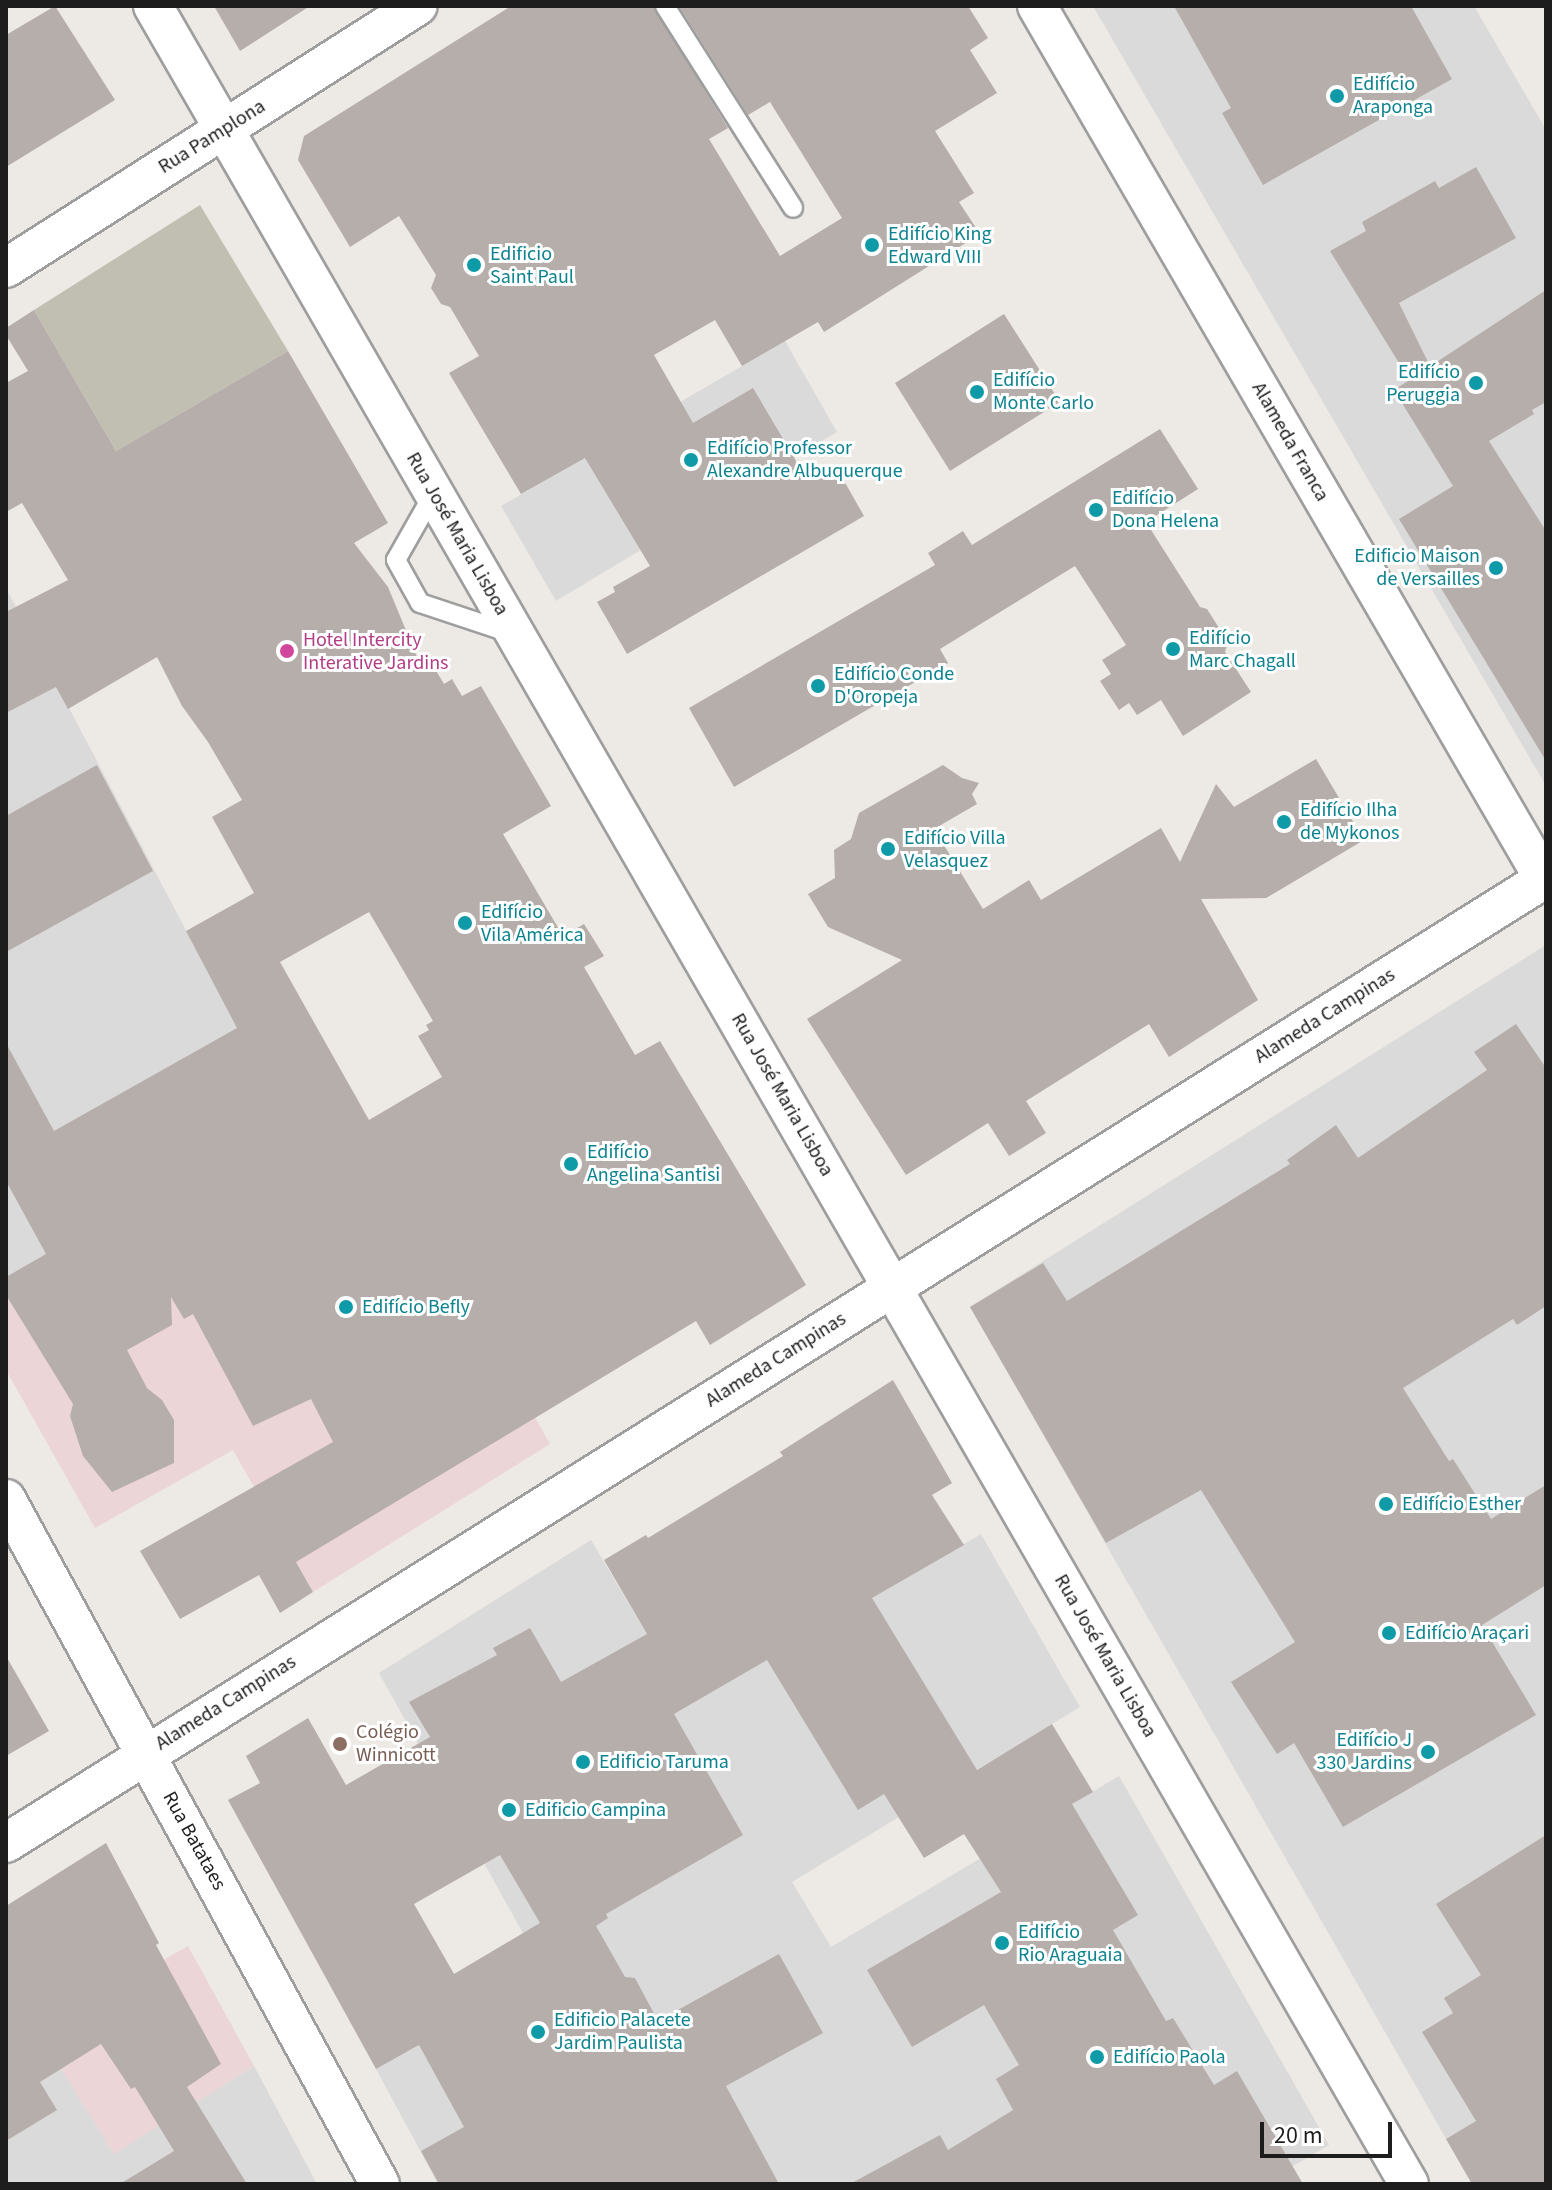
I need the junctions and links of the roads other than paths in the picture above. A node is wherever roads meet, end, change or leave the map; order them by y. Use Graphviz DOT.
graph roads {
  1 [pos="153,6"];
  2 [pos="418,6"];
  3 [pos="665,6"];
  4 [pos="1037,6"];
  5 [pos="224,129"];
  6 [pos="793,208"];
  7 [pos="6,268"];
  8 [pos="434,493"];
  9 [pos="516,635"];
  10 [pos="1545,878"];
  11 [pos="892,1287"];
  12 [pos="6,1499"];
  13 [pos="145,1755"];
  14 [pos="6,1843"];
  15 [pos="380,2184"];
  16 [pos="1409,2184"];
  1 -- 5 [label="street, Rua José Maria Lisboa"];
  2 -- 5 [label="street, Rua Pamplona"];
  3 -- 6 [label="lane"];
  4 -- 10 [label="street, Alameda Franca"];
  5 -- 7 [label="street, Rua Pamplona"];
  5 -- 8 [label="street, Rua José Maria Lisboa"];
  8 -- 9 [label="street, Rua José Maria Lisboa"];
  8 -- 9 [label="lane"];
  9 -- 11 [label="street, Rua José Maria Lisboa"];
  10 -- 11 [label="street, Alameda Campinas"];
  11 -- 13 [label="street, Alameda Campinas"];
  11 -- 16 [label="street, Rua José Maria Lisboa"];
  12 -- 13 [label="street, Rua Batataes"];
  13 -- 14 [label="street, Alameda Campinas"];
  13 -- 15 [label="street, Rua Batataes"];
}
